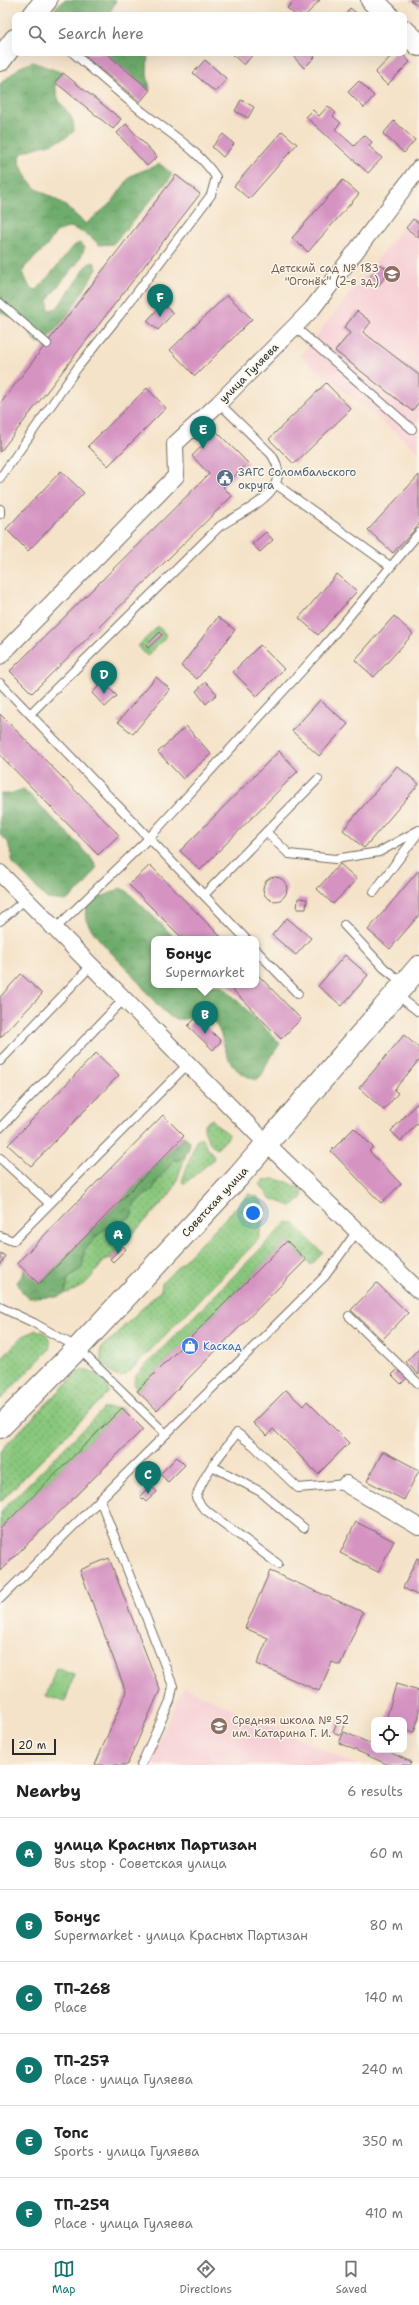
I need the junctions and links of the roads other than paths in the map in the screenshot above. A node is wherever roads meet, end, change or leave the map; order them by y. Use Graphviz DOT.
graph roads {
  1 [pos="46,0"];
  2 [pos="372,0"];
  3 [pos="36,12"];
  4 [pos="384,12"];
  5 [pos="407,34"];
  6 [pos="12,44"];
  7 [pos="419,45"];
  8 [pos="77,56"];
  9 [pos="0,60"];
  10 [pos="419,168"];
  11 [pos="0,303"];
  12 [pos="295,326"];
  13 [pos="48,344"];
  14 [pos="219,403"];
  15 [pos="412,429"];
  16 [pos="0,478"];
  17 [pos="277,485"];
  18 [pos="0,509"];
  19 [pos="0,514"];
  20 [pos="419,533"];
  21 [pos="390,566"];
  22 [pos="0,656"];
  23 [pos="0,683"];
  24 [pos="30,714"];
  25 [pos="318,779"];
  26 [pos="419,831"];
  27 [pos="266,832"];
  28 [pos="149,838"];
  29 [pos="0,873"];
  30 [pos="374,892"];
  31 [pos="204,895"];
  32 [pos="26,899"];
  33 [pos="0,921"];
  34 [pos="344,925"];
  35 [pos="56,929"];
  36 [pos="243,936"];
  37 [pos="259,953"];
  38 [pos="92,966"];
  39 [pos="419,967"];
  40 [pos="400,989"];
  41 [pos="298,994"];
  42 [pos="124,999"];
  43 [pos="419,1012"];
  44 [pos="0,1061"];
  45 [pos="188,1064"];
  46 [pos="0,1128"];
  47 [pos="266,1144"];
  48 [pos="0,1158"];
  49 [pos="49,1203"];
  50 [pos="357,1231"];
  51 [pos="0,1236"];
  52 [pos="419,1291"];
  53 [pos="0,1307"];
  54 [pos="349,1316"];
  55 [pos="78,1348"];
  56 [pos="419,1384"];
  57 [pos="0,1427"];
  58 [pos="166,1434"];
  59 [pos="212,1466"];
  60 [pos="346,1484"];
  61 [pos="100,1500"];
  62 [pos="419,1527"];
  63 [pos="304,1528"];
  64 [pos="278,1564"];
  65 [pos="0,1599"];
  66 [pos="141,1765"];
  1 -- 3 [label="main road"];
  2 -- 4 [label="main road"];
  5 -- 7 [label="main road"];
  6 -- 9 [label="main road"];
  8 -- 16 [label="lane"];
  10 -- 12 [label="street, улица Гуляева"];
  11 -- 13 [label="lane"];
  12 -- 14 [label="street, улица Гуляева"];
  12 -- 15 [label="lane"];
  14 -- 17 [label="lane"];
  14 -- 22 [label="street, улица Гуляева"];
  17 -- 21 [label="lane"];
  17 -- 24 [label="lane"];
  18 -- 19 [label="lane"];
  20 -- 21 [label="lane"];
  21 -- 28 [label="lane"];
  23 -- 24 [label="lane"];
  24 -- 28 [label="lane"];
  25 -- 27 [label="lane"];
  26 -- 27 [label="lane"];
  26 -- 30 [label="lane"];
  27 -- 31 [label="lane"];
  28 -- 31 [label="lane"];
  28 -- 35 [label="lane"];
  29 -- 32 [label="street"];
  31 -- 36 [label="lane"];
  32 -- 33 [label="lane"];
  32 -- 35 [label="street"];
  34 -- 40 [label="lane"];
  35 -- 38 [label="street"];
  37 -- 41 [label="lane"];
  38 -- 42 [label="street"];
  38 -- 44 [label="lane"];
  39 -- 40 [label="main road, Советская улица"];
  40 -- 43 [label="lane"];
  40 -- 47 [label="main road, Советская улица"];
  42 -- 45 [label="street"];
  42 -- 46 [label="lane"];
  45 -- 47 [label="street"];
  45 -- 49 [label="lane"];
  47 -- 50 [label="street"];
  47 -- 55 [label="main road, Советская улица"];
  48 -- 49 [label="lane"];
  49 -- 51 [label="lane"];
  50 -- 52 [label="street"];
  50 -- 58 [label="lane"];
  53 -- 55 [label="lane"];
  54 -- 56 [label="lane"];
  55 -- 57 [label="main road, Советская улица"];
  55 -- 58 [label="lane"];
  58 -- 61 [label="lane"];
  59 -- 60 [label="lane"];
  59 -- 63 [label="lane"];
  59 -- 64 [label="lane"];
  60 -- 62 [label="street"];
  61 -- 65 [label="lane"];
  61 -- 66 [label="lane"];
}
